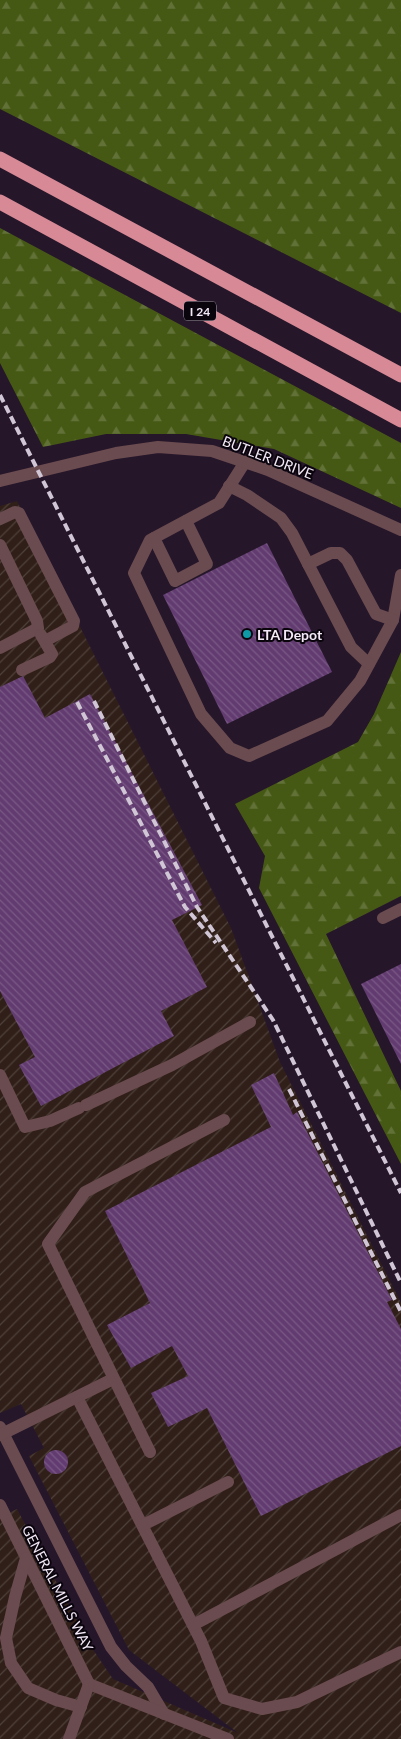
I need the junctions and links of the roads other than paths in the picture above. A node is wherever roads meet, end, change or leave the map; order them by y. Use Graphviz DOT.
graph roads {
  1 [pos="0,159"];
  2 [pos="0,202"];
  3 [pos="401,375"];
  4 [pos="401,420"];
  5 [pos="244,462"];
  6 [pos="0,481"];
  7 [pos="229,486"];
  8 [pos="0,520"];
  9 [pos="186,521"];
  10 [pos="401,530"];
  11 [pos="154,538"];
  12 [pos="0,545"];
  13 [pos="308,564"];
  14 [pos="401,575"];
  15 [pos="393,620"];
  16 [pos="38,628"];
  17 [pos="45,642"];
  18 [pos="0,648"];
  19 [pos="369,664"];
  20 [pos="22,670"];
  21 [pos="401,908"];
  22 [pos="382,918"];
  23 [pos="250,1022"];
  24 [pos="0,1075"];
  25 [pos="224,1120"];
  26 [pos="113,1379"];
  27 [pos="77,1397"];
  28 [pos="1,1432"];
  29 [pos="150,1452"];
  30 [pos="228,1482"];
  31 [pos="0,1505"];
  32 [pos="401,1515"];
  33 [pos="143,1525"];
  34 [pos="26,1558"];
  35 [pos="193,1625"];
  36 [pos="4,1644"];
  37 [pos="401,1652"];
  38 [pos="89,1684"];
  39 [pos="81,1707"];
  40 [pos="164,1714"];
  41 [pos="69,1739"];
  42 [pos="228,1739"];
  1 -- 3 [label="highway"];
  2 -- 4 [label="highway, I 24"];
  5 -- 6 [label="street, BUTLER DRIVE"];
  5 -- 7 [label="street"];
  5 -- 10 [label="street, BUTLER DRIVE"];
  7 -- 9 [label="street"];
  7 -- 13 [label="street"];
  8 -- 17 [label="street"];
  9 -- 11 [label="street"];
  9 -- 11 [label="street"];
  11 -- 19 [label="street"];
  12 -- 16 [label="street"];
  13 -- 15 [label="street"];
  13 -- 19 [label="street"];
  14 -- 15 [label="street"];
  15 -- 19 [label="street"];
  16 -- 17 [label="street"];
  16 -- 18 [label="street"];
  17 -- 20 [label="street"];
  21 -- 22 [label="street"];
  23 -- 24 [label="street"];
  25 -- 26 [label="street"];
  26 -- 27 [label="street"];
  26 -- 29 [label="street"];
  27 -- 28 [label="street"];
  27 -- 33 [label="street"];
  28 -- 40 [label="street"];
  30 -- 33 [label="street"];
  31 -- 34 [label="street, GENERAL MILLS WAY"];
  32 -- 35 [label="street"];
  33 -- 35 [label="street"];
  34 -- 36 [label="street"];
  34 -- 38 [label="street, GENERAL MILLS WAY"];
  35 -- 37 [label="street"];
  36 -- 39 [label="street"];
  38 -- 39 [label="street"];
  38 -- 40 [label="street"];
  39 -- 41 [label="street"];
  40 -- 42 [label="street"];
}
